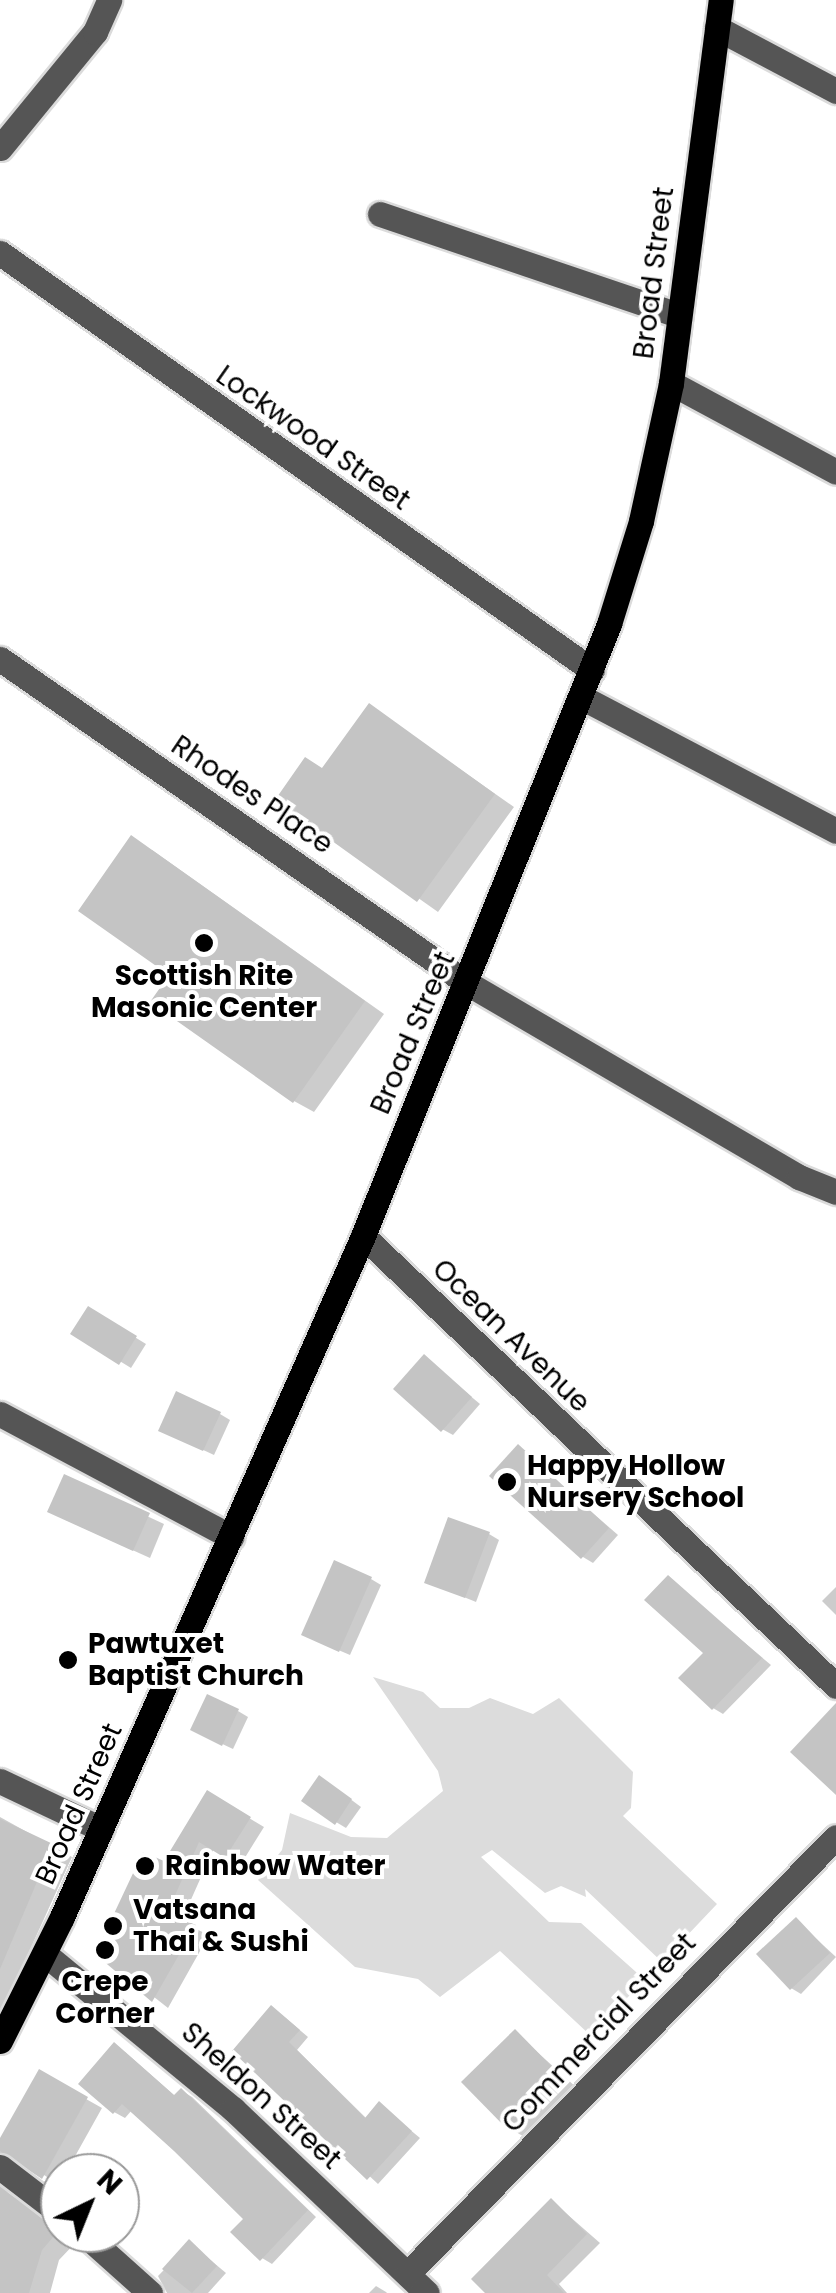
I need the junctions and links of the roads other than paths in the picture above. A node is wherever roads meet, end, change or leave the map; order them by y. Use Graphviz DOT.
graph roads {
  1 [pos="109,0"];
  2 [pos="721,0"];
  3 [pos="717,28"];
  4 [pos="836,91"];
  5 [pos="0,148"];
  6 [pos="380,214"];
  7 [pos="0,254"];
  8 [pos="676,314"];
  9 [pos="671,383"];
  10 [pos="836,472"];
  11 [pos="0,659"];
  12 [pos="592,670"];
  13 [pos="581,697"];
  14 [pos="836,831"];
  15 [pos="467,983"];
  16 [pos="836,1192"];
  17 [pos="363,1236"];
  18 [pos="0,1414"];
  19 [pos="230,1537"];
  20 [pos="836,1686"];
  21 [pos="0,1781"];
  22 [pos="101,1829"];
  23 [pos="836,1837"];
  24 [pos="45,1954"];
  25 [pos="0,2041"];
  26 [pos="0,2167"];
  27 [pos="40,2198"];
  28 [pos="105,2253"];
  29 [pos="408,2274"];
  30 [pos="150,2293"];
  31 [pos="427,2293"];
  1 -- 5 [label="street"];
  2 -- 3 [label="main road, Broad Street"];
  3 -- 4 [label="street"];
  3 -- 8 [label="main road, Broad Street"];
  6 -- 8 [label="street"];
  7 -- 12 [label="street, Lockwood Street"];
  8 -- 9 [label="main road, Broad Street"];
  9 -- 10 [label="street"];
  9 -- 12 [label="main road, Broad Street"];
  11 -- 15 [label="street, Rhodes Place"];
  12 -- 13 [label="main road, Broad Street"];
  13 -- 14 [label="street"];
  13 -- 15 [label="main road, Broad Street"];
  15 -- 16 [label="street, Rhodes Place"];
  15 -- 17 [label="main road, Broad Street"];
  17 -- 19 [label="main road, Broad Street"];
  17 -- 20 [label="street, Ocean Avenue"];
  18 -- 19 [label="street"];
  19 -- 22 [label="main road, Broad Street"];
  21 -- 22 [label="street"];
  22 -- 24 [label="main road, Broad Street"];
  23 -- 29 [label="street, Commercial Street"];
  24 -- 25 [label="main road, Broad Street"];
  24 -- 29 [label="street, Sheldon Street"];
  26 -- 27 [label="street"];
  28 -- 30 [label="street"];
  29 -- 31 [label="street, Sheldon Street"];
}
